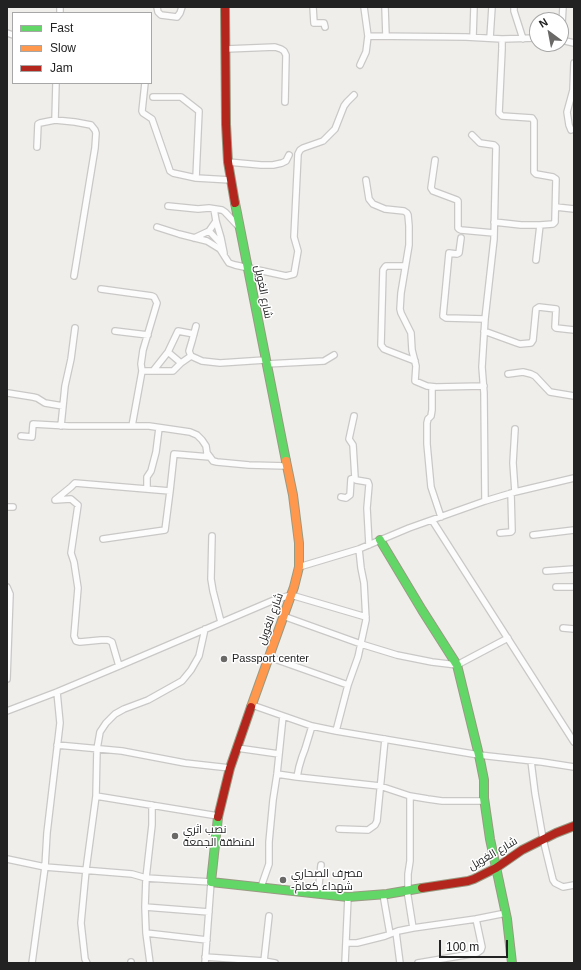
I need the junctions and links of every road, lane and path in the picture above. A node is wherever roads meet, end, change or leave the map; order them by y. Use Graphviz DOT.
graph roads {
  1 [pos="157,7"];
  2 [pos="182,7"];
  3 [pos="225,7"];
  4 [pos="313,7"];
  5 [pos="364,7"];
  6 [pos="386,7"];
  7 [pos="474,7"];
  8 [pos="492,7"];
  9 [pos="514,7"];
  10 [pos="563,7"];
  11 [pos="325,27"];
  12 [pos="368,36"];
  13 [pos="386,36"];
  14 [pos="473,37"];
  15 [pos="490,38"];
  16 [pos="502,39"];
  17 [pos="523,39"];
  18 [pos="529,39"];
  19 [pos="574,43"];
  20 [pos="226,49"];
  21 [pos="574,63"];
  22 [pos="360,65"];
  23 [pos="56,84"];
  24 [pos="145,84"];
  25 [pos="354,96"];
  26 [pos="153,97"];
  27 [pos="285,102"];
  28 [pos="55,120"];
  29 [pos="571,130"];
  30 [pos="472,135"];
  31 [pos="37,147"];
  32 [pos="290,155"];
  33 [pos="435,160"];
  34 [pos="228,162"];
  35 [pos="196,178"];
  36 [pos="231,180"];
  37 [pos="366,180"];
  38 [pos="168,206"];
  39 [pos="556,207"];
  40 [pos="214,209"];
  41 [pos="574,209"];
  42 [pos="216,222"];
  43 [pos="494,222"];
  44 [pos="540,225"];
  45 [pos="157,227"];
  46 [pos="239,227"];
  47 [pos="209,231"];
  48 [pos="494,233"];
  49 [pos="194,238"];
  50 [pos="461,238"];
  51 [pos="223,246"];
  52 [pos="225,257"];
  53 [pos="536,260"];
  54 [pos="405,266"];
  55 [pos="247,268"];
  56 [pos="74,276"];
  57 [pos="102,290"];
  58 [pos="485,319"];
  59 [pos="196,326"];
  60 [pos="75,328"];
  61 [pos="574,330"];
  62 [pos="115,331"];
  63 [pos="484,332"];
  64 [pos="194,334"];
  65 [pos="148,335"];
  66 [pos="168,352"];
  67 [pos="334,355"];
  68 [pos="191,356"];
  69 [pos="415,361"];
  70 [pos="181,362"];
  71 [pos="266,362"];
  72 [pos="142,371"];
  73 [pos="153,371"];
  74 [pos="508,374"];
  75 [pos="484,386"];
  76 [pos="432,387"];
  77 [pos="8,393"];
  78 [pos="574,396"];
  79 [pos="63,406"];
  80 [pos="354,416"];
  81 [pos="61,426"];
  82 [pos="132,426"];
  83 [pos="159,428"];
  84 [pos="514,430"];
  85 [pos="21,436"];
  86 [pos="210,457"];
  87 [pos="287,466"];
  88 [pos="355,478"];
  89 [pos="574,478"];
  90 [pos="146,489"];
  91 [pos="170,491"];
  92 [pos="513,493"];
  93 [pos="341,497"];
  94 [pos="485,501"];
  95 [pos="441,517"];
  96 [pos="432,520"];
  97 [pos="574,530"];
  98 [pos="500,533"];
  99 [pos="533,535"];
  100 [pos="212,536"];
  101 [pos="103,538"];
  102 [pos="380,540"];
  103 [pos="369,545"];
  104 [pos="359,549"];
  105 [pos="299,567"];
  106 [pos="574,569"];
  107 [pos="546,571"];
  108 [pos="556,586"];
  109 [pos="7,587"];
  110 [pos="574,587"];
  111 [pos="291,596"];
  112 [pos="283,616"];
  113 [pos="366,617"];
  114 [pos="221,622"];
  115 [pos="563,628"];
  116 [pos="205,629"];
  117 [pos="574,629"];
  118 [pos="508,638"];
  119 [pos="361,644"];
  120 [pos="269,657"];
  121 [pos="457,665"];
  122 [pos="119,666"];
  123 [pos="7,679"];
  124 [pos="348,685"];
  125 [pos="57,692"];
  126 [pos="252,705"];
  127 [pos="7,711"];
  128 [pos="283,716"];
  129 [pos="312,726"];
  130 [pos="336,731"];
  131 [pos="385,740"];
  132 [pos="574,742"];
  133 [pos="57,745"];
  134 [pos="237,748"];
  135 [pos="96,750"];
  136 [pos="279,754"];
  137 [pos="479,755"];
  138 [pos="531,760"];
  139 [pos="574,767"];
  140 [pos="230,768"];
  141 [pos="277,774"];
  142 [pos="298,777"];
  143 [pos="380,786"];
  144 [pos="96,796"];
  145 [pos="410,796"];
  146 [pos="485,801"];
  147 [pos="152,805"];
  148 [pos="218,816"];
  149 [pos="574,826"];
  150 [pos="339,829"];
  151 [pos="543,839"];
  152 [pos="7,860"];
  153 [pos="321,865"];
  154 [pos="45,867"];
  155 [pos="496,868"];
  156 [pos="86,870"];
  157 [pos="146,878"];
  158 [pos="211,882"];
  159 [pos="574,884"];
  160 [pos="260,887"];
  161 [pos="408,890"];
  162 [pos="318,894"];
  163 [pos="383,894"];
  164 [pos="348,897"];
  165 [pos="145,907"];
  166 [pos="209,912"];
  167 [pos="506,913"];
  168 [pos="268,916"];
  169 [pos="476,919"];
  170 [pos="413,928"];
  171 [pos="146,933"];
  172 [pos="393,933"];
  173 [pos="207,940"];
  174 [pos="347,943"];
  175 [pos="205,960"];
  176 [pos="264,961"];
  177 [pos="32,963"];
  178 [pos="87,963"];
  179 [pos="150,963"];
  180 [pos="275,963"];
  181 [pos="345,963"];
  182 [pos="400,963"];
  183 [pos="418,963"];
  184 [pos="512,963"];
  1 -- 2 [label="street"];
  3 -- 20 [label="street, شارع الغويل"];
  4 -- 11 [label="street"];
  5 -- 12 [label="street"];
  6 -- 13 [label="street"];
  7 -- 14 [label="street"];
  8 -- 15 [label="street"];
  9 -- 17 [label="street"];
  10 -- 19 [label="street"];
  12 -- 13 [label="street"];
  12 -- 22 [label="street"];
  13 -- 14 [label="street"];
  14 -- 15 [label="street"];
  15 -- 16 [label="street"];
  16 -- 17 [label="street"];
  16 -- 39 [label="street"];
  17 -- 18 [label="street"];
  20 -- 27 [label="street"];
  20 -- 34 [label="street, شارع الغويل"];
  21 -- 29 [label="street"];
  23 -- 28 [label="street"];
  24 -- 35 [label="street"];
  25 -- 55 [label="street"];
  26 -- 35 [label="street"];
  28 -- 31 [label="street"];
  28 -- 56 [label="street"];
  30 -- 43 [label="street"];
  32 -- 34 [label="street"];
  33 -- 48 [label="street"];
  34 -- 36 [label="street, شارع الغويل"];
  35 -- 36 [label="street"];
  36 -- 46 [label="street, شارع الغويل"];
  37 -- 54 [label="street"];
  38 -- 40 [label="street"];
  39 -- 41 [label="street"];
  39 -- 44 [label="street"];
  40 -- 42 [label="street"];
  40 -- 46 [label="street"];
  42 -- 47 [label="street"];
  42 -- 51 [label="street"];
  43 -- 44 [label="street"];
  43 -- 48 [label="street"];
  44 -- 53 [label="street"];
  45 -- 49 [label="street"];
  46 -- 55 [label="street, شارع الغويل"];
  47 -- 49 [label="street"];
  47 -- 51 [label="street"];
  48 -- 58 [label="street"];
  49 -- 52 [label="street"];
  50 -- 58 [label="street"];
  51 -- 52 [label="street"];
  52 -- 55 [label="street"];
  54 -- 69 [label="street"];
  54 -- 69 [label="street"];
  55 -- 71 [label="street, شارع الغويل"];
  57 -- 65 [label="street"];
  58 -- 63 [label="street"];
  59 -- 64 [label="street"];
  60 -- 79 [label="street"];
  61 -- 63 [label="street"];
  62 -- 65 [label="street"];
  63 -- 75 [label="street"];
  64 -- 66 [label="street"];
  64 -- 68 [label="street"];
  65 -- 72 [label="street"];
  66 -- 70 [label="street"];
  66 -- 73 [label="street"];
  67 -- 71 [label="street"];
  68 -- 70 [label="street"];
  68 -- 71 [label="street"];
  69 -- 76 [label="street"];
  70 -- 73 [label="street"];
  71 -- 87 [label="street, شارع الغويل"];
  72 -- 73 [label="street"];
  72 -- 82 [label="street"];
  74 -- 78 [label="street"];
  75 -- 76 [label="street"];
  75 -- 94 [label="street"];
  76 -- 95 [label="street"];
  77 -- 79 [label="street"];
  79 -- 81 [label="street"];
  80 -- 88 [label="street"];
  81 -- 82 [label="street"];
  81 -- 85 [label="street"];
  82 -- 83 [label="street"];
  83 -- 86 [label="street"];
  83 -- 90 [label="street"];
  84 -- 92 [label="street"];
  86 -- 87 [label="street"];
  86 -- 91 [label="street"];
  87 -- 105 [label="street, شارع الغويل"];
  88 -- 93 [label="street"];
  88 -- 103 [label="street"];
  89 -- 92 [label="street"];
  90 -- 91 [label="street"];
  90 -- 122 [label="street"];
  91 -- 101 [label="street"];
  92 -- 94 [label="street"];
  92 -- 98 [label="street"];
  94 -- 95 [label="street"];
  95 -- 96 [label="street"];
  96 -- 102 [label="street"];
  96 -- 118 [label="street"];
  97 -- 99 [label="street"];
  100 -- 114 [label="street"];
  102 -- 103 [label="street"];
  102 -- 121 [label="street"];
  103 -- 104 [label="street"];
  104 -- 105 [label="street"];
  104 -- 113 [label="street"];
  105 -- 111 [label="street, شارع الغويل"];
  106 -- 107 [label="street"];
  108 -- 110 [label="street"];
  109 -- 123 [label="street"];
  111 -- 112 [label="street, شارع الغويل"];
  111 -- 113 [label="street"];
  111 -- 114 [label="street"];
  112 -- 119 [label="street"];
  112 -- 120 [label="street, شارع الغويل"];
  113 -- 119 [label="street"];
  114 -- 116 [label="street"];
  115 -- 117 [label="street"];
  116 -- 122 [label="street"];
  116 -- 135 [label="street"];
  118 -- 121 [label="street"];
  118 -- 132 [label="street"];
  119 -- 121 [label="street"];
  119 -- 124 [label="street"];
  120 -- 124 [label="street"];
  120 -- 126 [label="street, شارع الغويل"];
  121 -- 137 [label="street"];
  122 -- 125 [label="street"];
  124 -- 130 [label="street"];
  125 -- 127 [label="street"];
  125 -- 133 [label="street"];
  126 -- 128 [label="street"];
  126 -- 134 [label="street, شارع الغويل"];
  128 -- 129 [label="street"];
  128 -- 136 [label="street"];
  129 -- 130 [label="street"];
  129 -- 142 [label="street"];
  130 -- 131 [label="street"];
  131 -- 137 [label="street"];
  131 -- 143 [label="street"];
  133 -- 135 [label="street"];
  133 -- 154 [label="street"];
  134 -- 136 [label="street"];
  134 -- 140 [label="street, شارع الغويل"];
  135 -- 140 [label="street"];
  135 -- 144 [label="street"];
  136 -- 141 [label="street"];
  137 -- 138 [label="street"];
  137 -- 146 [label="street"];
  138 -- 139 [label="street"];
  138 -- 151 [label="street"];
  140 -- 148 [label="street, شارع الغويل"];
  141 -- 142 [label="street"];
  141 -- 160 [label="street"];
  142 -- 143 [label="street"];
  143 -- 145 [label="street"];
  143 -- 150 [label="street"];
  144 -- 147 [label="street"];
  144 -- 156 [label="street"];
  145 -- 146 [label="street"];
  145 -- 161 [label="street"];
  146 -- 155 [label="street"];
  147 -- 148 [label="street"];
  147 -- 157 [label="street"];
  148 -- 158 [label="street, شارع الغويل"];
  149 -- 151 [label="street, شارع الغويل"];
  151 -- 155 [label="street, شارع الغويل"];
  151 -- 159 [label="street"];
  152 -- 154 [label="street"];
  153 -- 162 [label="street"];
  154 -- 156 [label="street"];
  154 -- 177 [label="street"];
  155 -- 161 [label="street, شارع الغويل"];
  155 -- 167 [label="street"];
  156 -- 157 [label="street"];
  156 -- 178 [label="street"];
  157 -- 158 [label="street"];
  157 -- 165 [label="street"];
  158 -- 160 [label="street, شارع الغويل"];
  158 -- 166 [label="street"];
  160 -- 162 [label="street, شارع الغويل"];
  161 -- 163 [label="street, شارع الغويل"];
  161 -- 170 [label="street"];
  162 -- 164 [label="street, شارع الغويل"];
  163 -- 164 [label="street, شارع الغويل"];
  163 -- 172 [label="street"];
  164 -- 174 [label="street"];
  165 -- 166 [label="street"];
  165 -- 171 [label="street"];
  166 -- 173 [label="street"];
  167 -- 169 [label="street"];
  167 -- 184 [label="street"];
  168 -- 176 [label="street"];
  169 -- 170 [label="street"];
  169 -- 183 [label="street"];
  170 -- 172 [label="street"];
  171 -- 173 [label="street"];
  171 -- 179 [label="street"];
  172 -- 174 [label="street"];
  172 -- 182 [label="street"];
  173 -- 175 [label="street"];
  174 -- 181 [label="street"];
  175 -- 176 [label="street"];
  176 -- 180 [label="street"];
}
